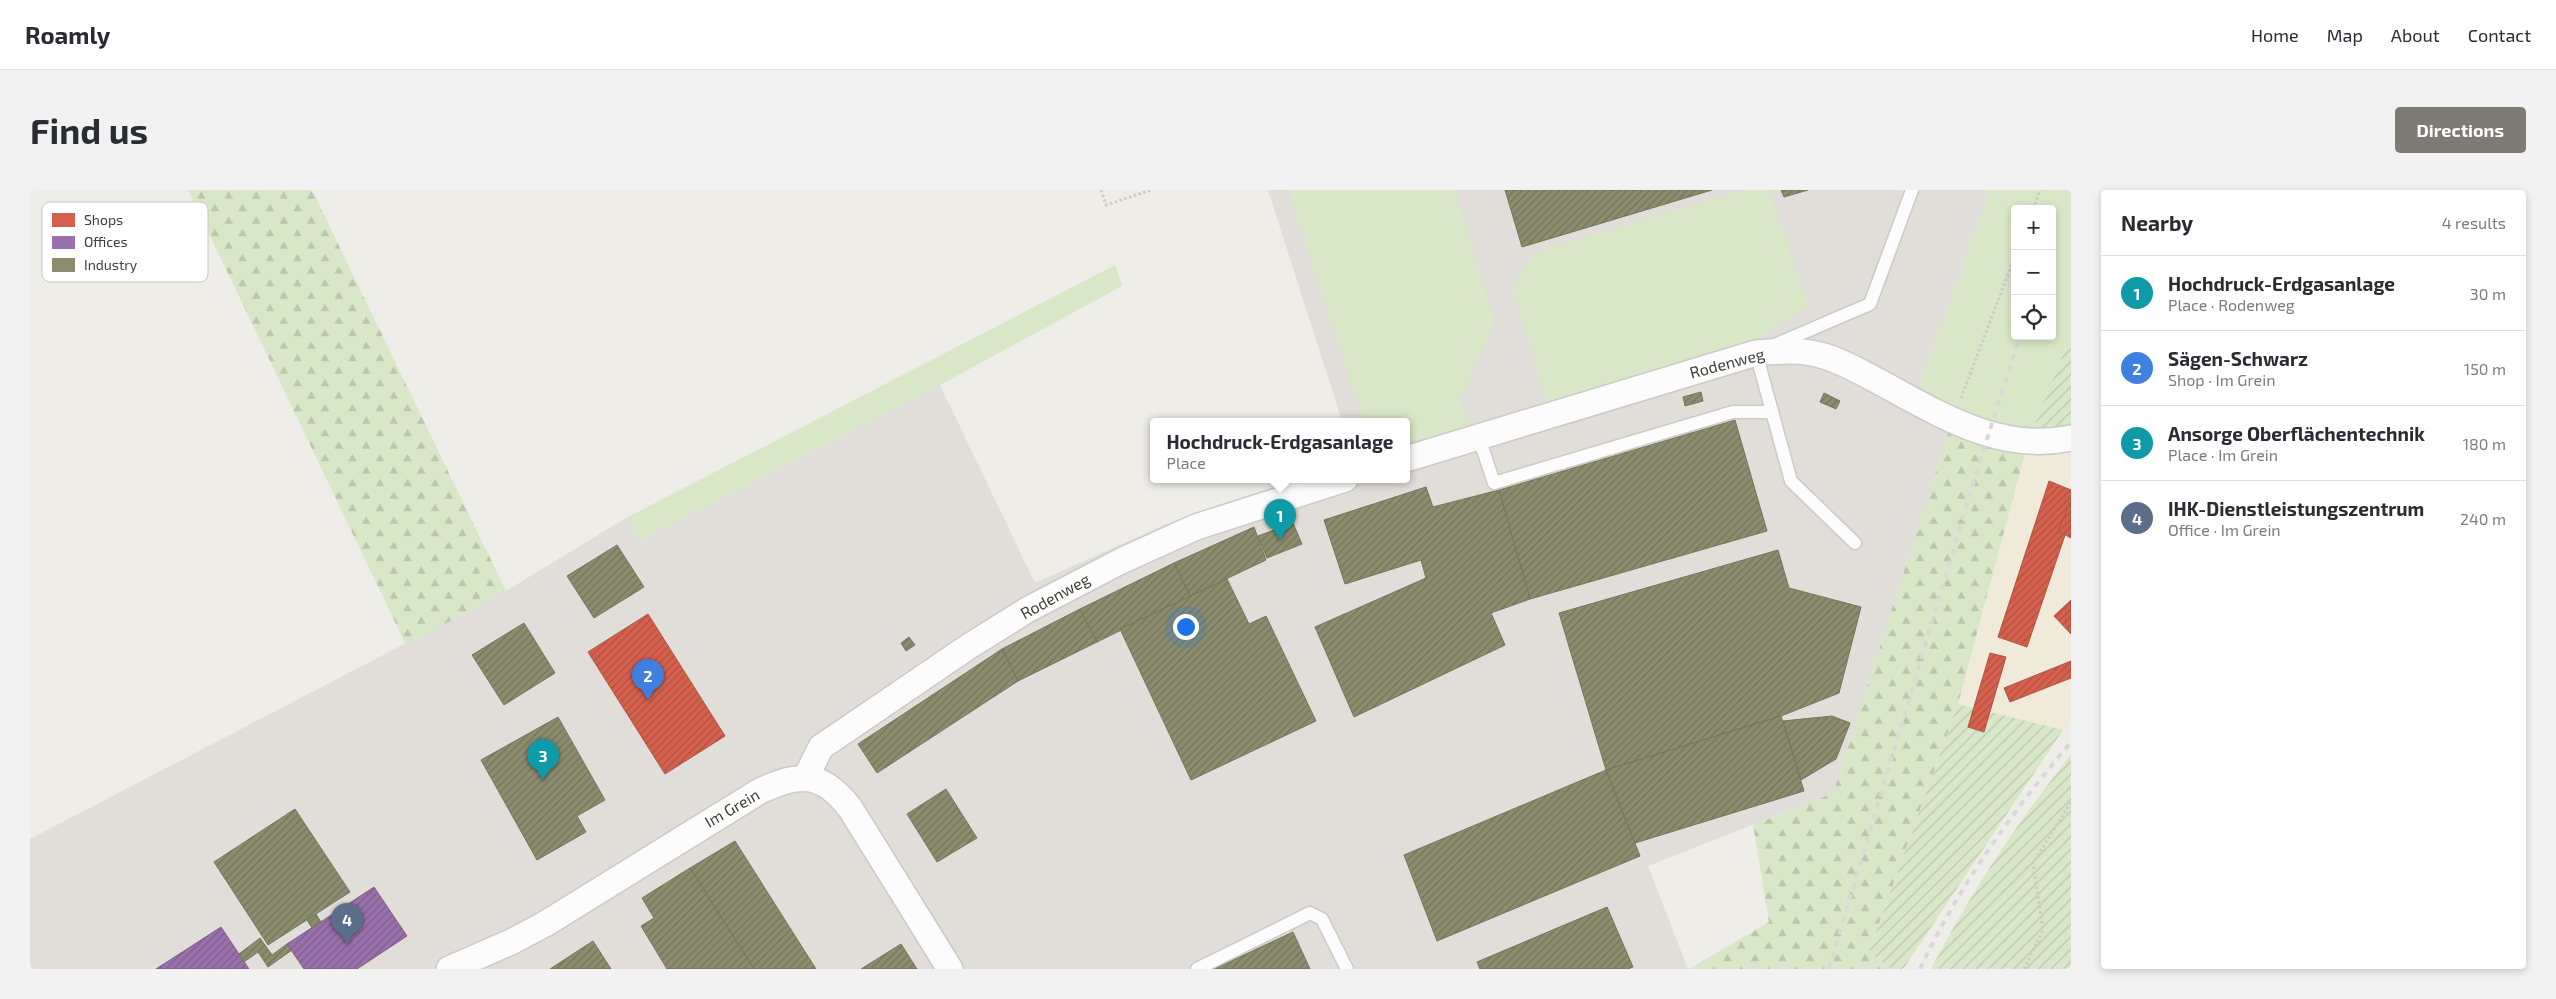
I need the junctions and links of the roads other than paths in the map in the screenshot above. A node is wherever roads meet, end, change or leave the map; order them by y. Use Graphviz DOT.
graph roads {
  1 [pos="1912,190"];
  2 [pos="1756,353"];
  3 [pos="1772,412"];
  4 [pos="1479,438"];
  5 [pos="2071,438"];
  6 [pos="1410,458"];
  7 [pos="1333,483"];
  8 [pos="1856,543"];
  9 [pos="806,777"];
  10 [pos="449,969"];
  11 [pos="950,969"];
  12 [pos="1197,969"];
  13 [pos="1347,969"];
  1 -- 2 [label="lane"];
  2 -- 3 [label="lane"];
  2 -- 4 [label="street, Rodenweg"];
  2 -- 5 [label="street, Rodenweg"];
  3 -- 4 [label="lane"];
  3 -- 8 [label="lane"];
  4 -- 6 [label="street, Rodenweg"];
  7 -- 9 [label="street, Rodenweg"];
  9 -- 10 [label="street, Im Grein"];
  9 -- 11 [label="street"];
  12 -- 13 [label="lane"];
}
